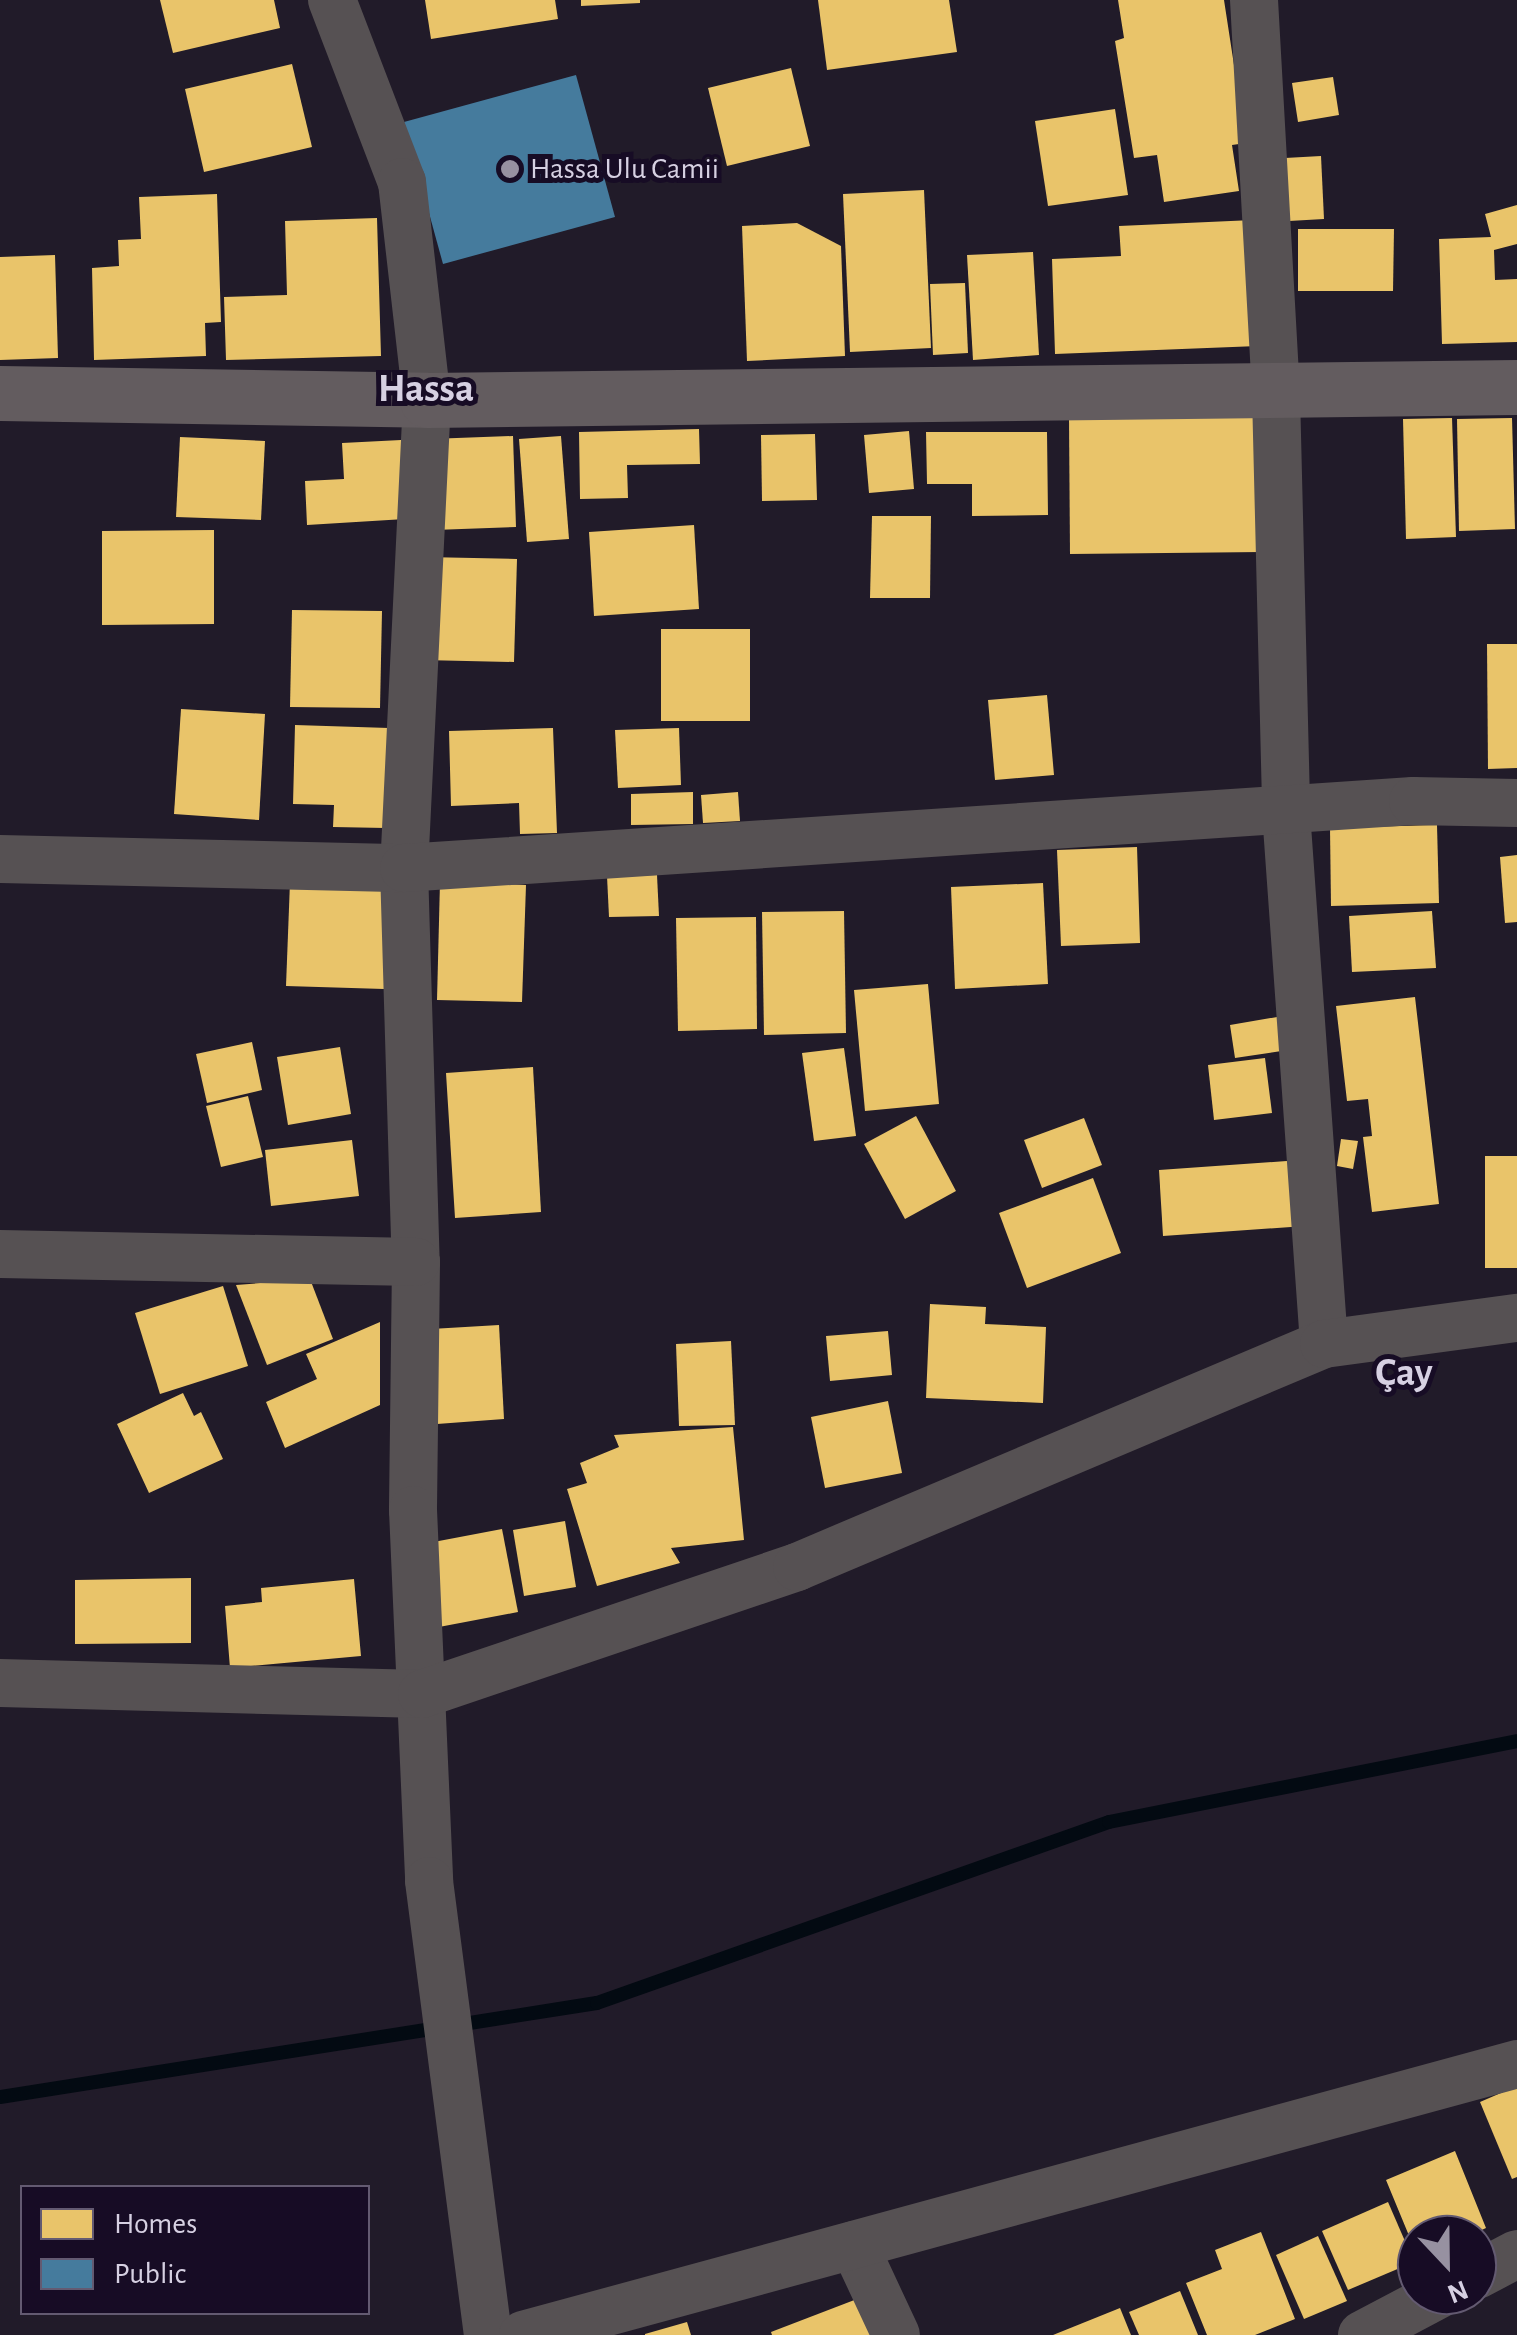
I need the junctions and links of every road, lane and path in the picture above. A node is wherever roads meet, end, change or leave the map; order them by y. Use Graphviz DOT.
graph roads {
  1 [pos="332,0"];
  2 [pos="1254,0"];
  3 [pos="1517,387"];
  4 [pos="0,393"];
  5 [pos="1276,394"];
  6 [pos="427,400"];
  7 [pos="1517,803"];
  8 [pos="1286,812"];
  9 [pos="0,859"];
  10 [pos="404,868"];
  11 [pos="0,1254"];
  12 [pos="416,1262"];
  13 [pos="1517,1318"];
  14 [pos="1324,1344"];
  15 [pos="0,1683"];
  16 [pos="422,1694"];
  17 [pos="1517,2064"];
  18 [pos="854,2245"];
  19 [pos="1400,2315"];
  20 [pos="488,2335"];
  21 [pos="523,2335"];
  22 [pos="896,2335"];
  23 [pos="1362,2335"];
  1 -- 6 [label="street"];
  2 -- 5 [label="street"];
  3 -- 5 [label="street"];
  4 -- 6 [label="street"];
  5 -- 6 [label="street"];
  5 -- 8 [label="street"];
  6 -- 10 [label="street"];
  7 -- 8 [label="street"];
  8 -- 10 [label="street"];
  8 -- 14 [label="street"];
  9 -- 10 [label="street"];
  10 -- 12 [label="street"];
  11 -- 12 [label="street"];
  12 -- 16 [label="street"];
  13 -- 14 [label="street"];
  14 -- 16 [label="street"];
  15 -- 16 [label="street"];
  16 -- 20 [label="street"];
  17 -- 18 [label="street"];
  18 -- 21 [label="street"];
  18 -- 22 [label="street"];
  19 -- 23 [label="street"];
}
